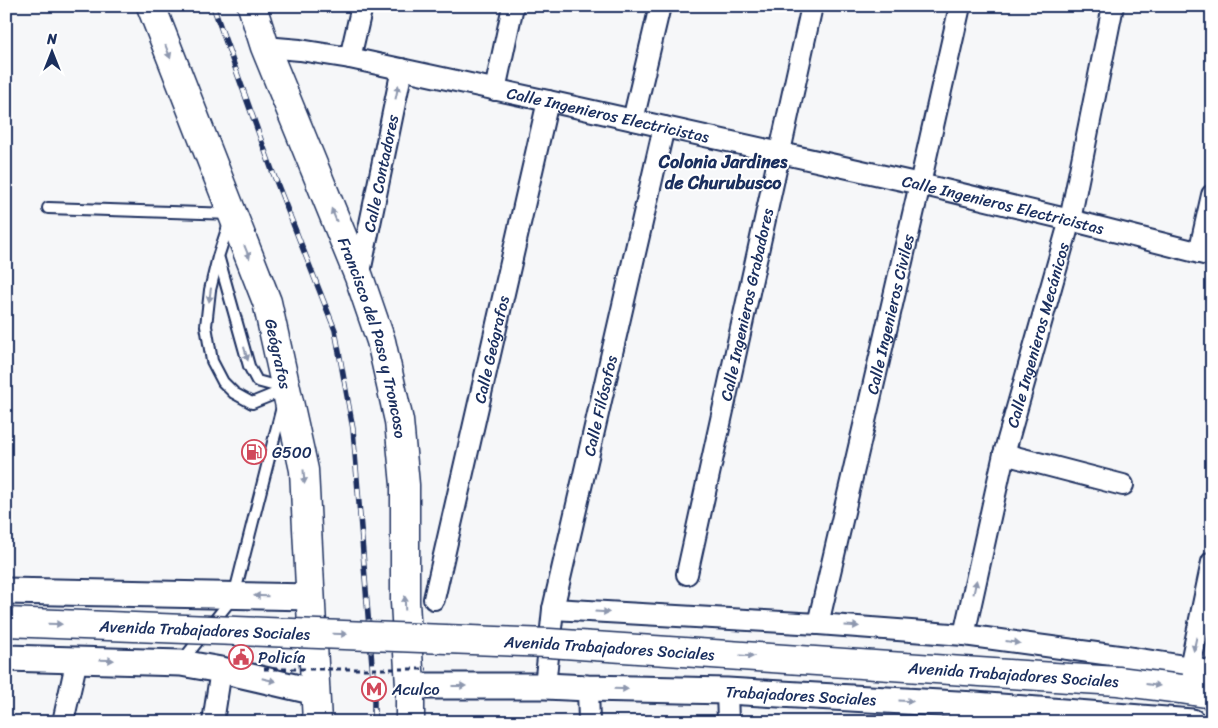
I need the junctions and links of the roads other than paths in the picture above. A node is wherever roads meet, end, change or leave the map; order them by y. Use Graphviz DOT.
graph roads {
  1 [pos="151,6"];
  2 [pos="252,6"];
  3 [pos="362,6"];
  4 [pos="514,6"];
  5 [pos="660,6"];
  6 [pos="812,6"];
  7 [pos="960,6"];
  8 [pos="1113,6"];
  9 [pos="266,47"];
  10 [pos="350,58"];
  11 [pos="402,68"];
  12 [pos="495,90"];
  13 [pos="548,101"];
  14 [pos="633,120"];
  15 [pos="664,126"];
  16 [pos="780,152"];
  17 [pos="920,184"];
  18 [pos="1212,195"];
  19 [pos="48,208"];
  20 [pos="232,214"];
  21 [pos="1070,220"];
  22 [pos="1205,254"];
  23 [pos="218,257"];
  24 [pos="359,277"];
  25 [pos="286,389"];
  26 [pos="1004,454"];
  27 [pos="1123,485"];
  28 [pos="1212,562"];
  29 [pos="688,574"];
  30 [pos="6,591"];
  31 [pos="234,596"];
  32 [pos="310,598"];
  33 [pos="434,599"];
  34 [pos="553,609"];
  35 [pos="6,622"];
  36 [pos="818,624"];
  37 [pos="964,635"];
  38 [pos="6,658"];
  39 [pos="77,659"];
  40 [pos="181,663"];
  41 [pos="221,670"];
  42 [pos="1212,672"];
  43 [pos="419,678"];
  44 [pos="1185,678"];
  45 [pos="545,686"];
  46 [pos="588,688"];
  47 [pos="727,691"];
  48 [pos="316,692"];
  49 [pos="1212,694"];
  50 [pos="981,713"];
  51 [pos="63,722"];
  52 [pos="213,722"];
  53 [pos="318,722"];
  54 [pos="410,722"];
  55 [pos="589,722"];
  56 [pos="728,722"];
  57 [pos="1192,722"];
  1 -- 20 [label="main road, Geógrafos, one-way"];
  2 -- 9 [label="main road, Francisco del Paso y Troncoso"];
  3 -- 10 [label="street"];
  4 -- 12 [label="street"];
  5 -- 14 [label="street"];
  6 -- 16 [label="street, Calle Ingenieros Grabadores"];
  7 -- 17 [label="street, Calle Ingenieros Civiles"];
  8 -- 21 [label="street, Calle Ingenieros Mecánicos"];
  9 -- 10 [label="street, Calle Ingenieros Electricistas"];
  24 -- 9 [label="main road, Francisco del Paso y Troncoso, one-way"];
  10 -- 11 [label="street, Calle Ingenieros Electricistas"];
  11 -- 12 [label="street, Calle Ingenieros Electricistas"];
  24 -- 11 [label="street, Calle Contadores, one-way"];
  12 -- 13 [label="street, Calle Ingenieros Electricistas"];
  13 -- 14 [label="street, Calle Ingenieros Electricistas"];
  13 -- 33 [label="street, Calle Geógrafos"];
  14 -- 15 [label="street, Calle Ingenieros Electricistas"];
  15 -- 16 [label="street, Calle Ingenieros Electricistas"];
  15 -- 34 [label="street, Calle Filósofos"];
  16 -- 17 [label="street, Calle Ingenieros Electricistas"];
  16 -- 29 [label="street, Calle Ingenieros Grabadores"];
  17 -- 21 [label="street, Calle Ingenieros Electricistas"];
  17 -- 36 [label="street, Calle Ingenieros Civiles"];
  18 -- 22 [label="street"];
  19 -- 20 [label="lane"];
  20 -- 23 [label="lane"];
  20 -- 25 [label="main road, Geógrafos, one-way"];
  21 -- 22 [label="street, Calle Ingenieros Electricistas"];
  21 -- 26 [label="street, Calle Ingenieros Mecánicos"];
  23 -- 25 [label="lane, one-way"];
  23 -- 25 [label="lane, one-way"];
  43 -- 24 [label="main road, Francisco del Paso y Troncoso, one-way"];
  25 -- 31 [label="lane"];
  25 -- 32 [label="main road, Geógrafos, one-way"];
  26 -- 27 [label="street"];
  37 -- 26 [label="street, Calle Ingenieros Mecánicos, one-way"];
  28 -- 44 [label="street, one-way"];
  30 -- 31 [label="street, Avenida Trabajadores Sociales"];
  32 -- 31 [label="street, Avenida Trabajadores Sociales, one-way"];
  31 -- 40 [label="lane"];
  32 -- 48 [label="main road, Geógrafos"];
  34 -- 36 [label="street, one-way"];
  34 -- 45 [label="street, Calle Filósofos"];
  35 -- 44 [label="main road, Avenida Trabajadores Sociales, one-way, bridge"];
  36 -- 37 [label="street, one-way"];
  37 -- 44 [label="street, one-way"];
  38 -- 39 [label="street"];
  39 -- 40 [label="street, one-way"];
  39 -- 51 [label="street"];
  40 -- 41 [label="street"];
  41 -- 48 [label="street, one-way"];
  41 -- 52 [label="street"];
  42 -- 44 [label="street"];
  43 -- 45 [label="street, Trabajadores Sociales, one-way"];
  43 -- 54 [label="main road"];
  44 -- 49 [label="main road, Avenida Trabajadores Sociales"];
  45 -- 46 [label="street, Trabajadores Sociales"];
  46 -- 47 [label="street, Trabajadores Sociales, one-way"];
  46 -- 55 [label="street"];
  47 -- 50 [label="street, Trabajadores Sociales, one-way"];
  47 -- 56 [label="street"];
  48 -- 53 [label="main road, Geógrafos"];
  50 -- 57 [label="street, Trabajadores Sociales"];
}
